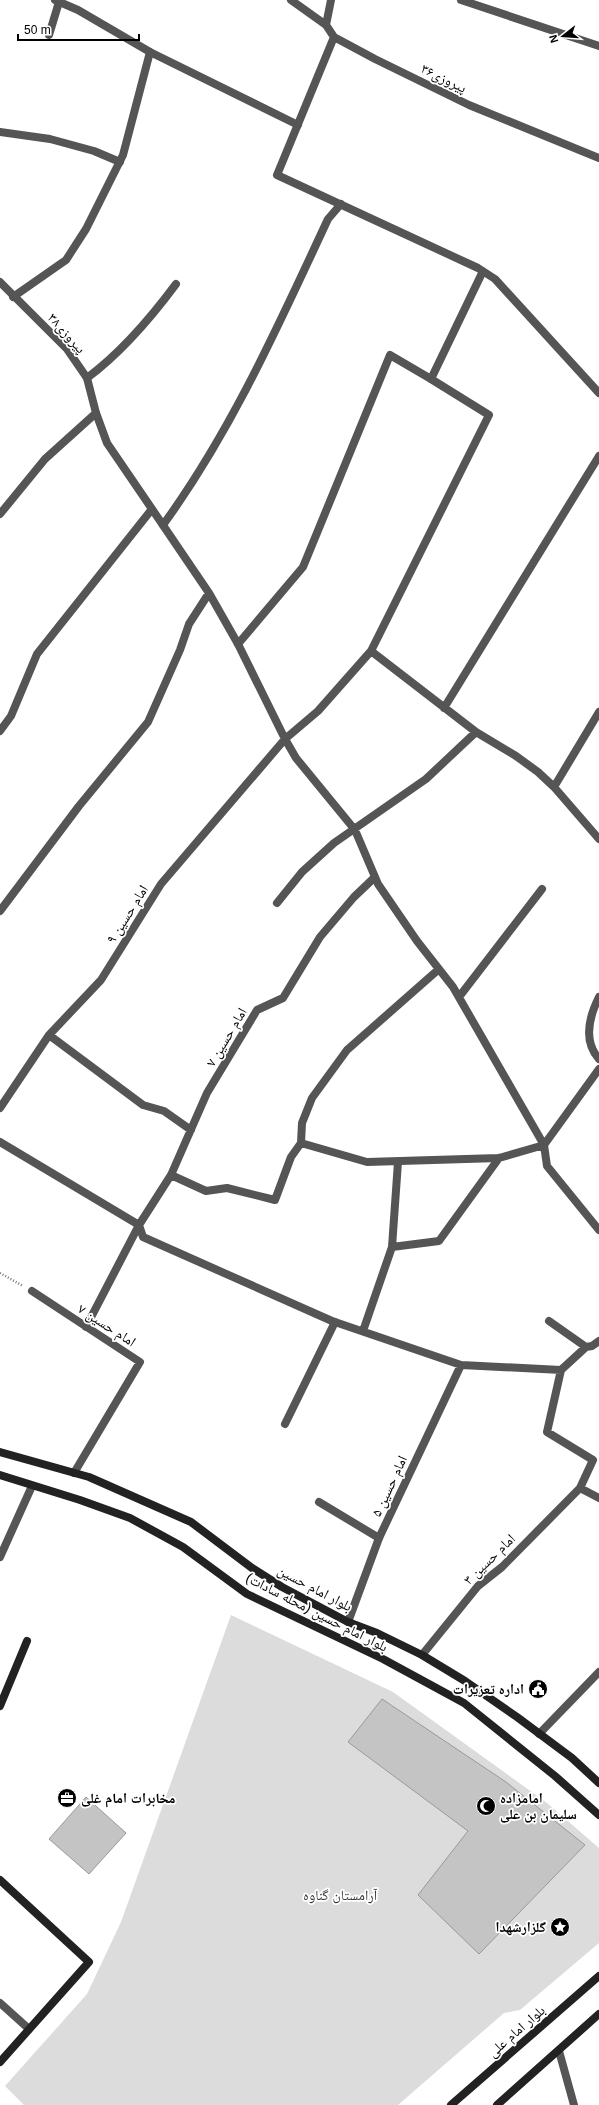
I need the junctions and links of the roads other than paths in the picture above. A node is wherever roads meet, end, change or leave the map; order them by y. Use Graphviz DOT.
graph roads {
  1 [pos="292,0"];
  2 [pos="331,0"];
  3 [pos="461,0"];
  4 [pos="57,1"];
  5 [pos="326,25"];
  6 [pos="50,35"];
  7 [pos="334,37"];
  8 [pos="599,46"];
  9 [pos="150,52"];
  10 [pos="298,125"];
  11 [pos="0,132"];
  12 [pos="599,158"];
  13 [pos="120,162"];
  14 [pos="341,204"];
  15 [pos="483,271"];
  16 [pos="0,282"];
  17 [pos="176,284"];
  18 [pos="13,297"];
  19 [pos="87,378"];
  20 [pos="431,379"];
  21 [pos="599,393"];
  22 [pos="96,414"];
  23 [pos="599,456"];
  24 [pos="152,509"];
  25 [pos="0,514"];
  26 [pos="163,525"];
  27 [pos="209,593"];
  28 [pos="238,644"];
  29 [pos="371,651"];
  30 [pos="444,708"];
  31 [pos="599,712"];
  32 [pos="0,731"];
  33 [pos="476,732"];
  34 [pos="285,739"];
  35 [pos="554,787"];
  36 [pos="355,830"];
  37 [pos="599,839"];
  38 [pos="375,877"];
  39 [pos="542,889"];
  40 [pos="276,903"];
  41 [pos="0,911"];
  42 [pos="439,969"];
  43 [pos="459,997"];
  44 [pos="599,997"];
  45 [pos="49,1035"];
  46 [pos="599,1059"];
  47 [pos="599,1069"];
  48 [pos="0,1108"];
  49 [pos="191,1130"];
  50 [pos="0,1142"];
  51 [pos="301,1143"];
  52 [pos="544,1145"];
  53 [pos="499,1158"];
  54 [pos="398,1162"];
  55 [pos="171,1175"];
  56 [pos="139,1225"];
  57 [pos="599,1230"];
  58 [pos="392,1247"];
  59 [pos="32,1291"];
  60 [pos="549,1321"];
  61 [pos="334,1322"];
  62 [pos="86,1327"];
  63 [pos="363,1331"];
  64 [pos="599,1341"];
  65 [pos="586,1347"];
  66 [pos="461,1365"];
  67 [pos="561,1370"];
  68 [pos="285,1424"];
  69 [pos="0,1452"];
  70 [pos="74,1473"];
  71 [pos="0,1475"];
  72 [pos="32,1486"];
  73 [pos="580,1488"];
  74 [pos="599,1498"];
  75 [pos="319,1502"];
  76 [pos="379,1538"];
  77 [pos="0,1556"];
  78 [pos="348,1622"];
  79 [pos="27,1641"];
  80 [pos="422,1655"];
  81 [pos="599,1672"];
  82 [pos="0,1706"];
  83 [pos="539,1734"];
  84 [pos="599,1783"];
  85 [pos="599,1815"];
  86 [pos="0,1880"];
  87 [pos="599,1976"];
  88 [pos="0,2003"];
  89 [pos="599,2014"];
  90 [pos="29,2029"];
  91 [pos="559,2051"];
  92 [pos="0,2062"];
  93 [pos="451,2105"];
  94 [pos="497,2105"];
  95 [pos="574,2105"];
  1 -- 5 [label="street, پیروزی۳۶"];
  2 -- 5 [label="street"];
  3 -- 8 [label="street"];
  4 -- 6 [label="street"];
  4 -- 9 [label="street"];
  5 -- 7 [label="street, پیروزی۳۶"];
  7 -- 10 [label="street"];
  7 -- 12 [label="street, پیروزی۳۶"];
  9 -- 10 [label="street"];
  9 -- 13 [label="street"];
  10 -- 14 [label="street"];
  11 -- 13 [label="street"];
  13 -- 18 [label="street"];
  14 -- 15 [label="street"];
  14 -- 26 [label="street"];
  15 -- 20 [label="street"];
  15 -- 21 [label="street"];
  16 -- 18 [label="street, پیروزی۳۸"];
  17 -- 19 [label="street"];
  18 -- 19 [label="street, پیروزی۳۸"];
  19 -- 22 [label="street, پیروزی۳۸"];
  20 -- 28 [label="street"];
  20 -- 29 [label="street, امام حسین ۹"];
  22 -- 24 [label="street, پیروزی۳۸"];
  22 -- 25 [label="street"];
  23 -- 30 [label="street"];
  24 -- 26 [label="street, پیروزی۳۸"];
  24 -- 32 [label="street"];
  26 -- 27 [label="street, پیروزی۳۸"];
  27 -- 28 [label="street, پیروزی۳۸"];
  27 -- 41 [label="street"];
  28 -- 34 [label="street, پیروزی۳۸"];
  29 -- 30 [label="street"];
  29 -- 34 [label="street, امام حسین ۹"];
  30 -- 33 [label="street"];
  31 -- 35 [label="street"];
  33 -- 35 [label="street"];
  33 -- 36 [label="street"];
  34 -- 36 [label="street, پیروزی۳۸"];
  34 -- 45 [label="street, امام حسین ۹"];
  35 -- 37 [label="street"];
  36 -- 38 [label="street, پیروزی۳۸"];
  36 -- 40 [label="street"];
  38 -- 42 [label="street, پیروزی۳۸"];
  38 -- 49 [label="street, امام حسین ۷"];
  39 -- 43 [label="street"];
  42 -- 43 [label="street, پیروزی۳۸"];
  42 -- 51 [label="street"];
  43 -- 52 [label="street, پیروزی۳۸"];
  44 -- 46 [label="street"];
  45 -- 48 [label="street, امام حسین ۹"];
  45 -- 49 [label="street"];
  47 -- 52 [label="street"];
  49 -- 55 [label="street, امام حسین ۷"];
  50 -- 56 [label="street"];
  51 -- 54 [label="street"];
  51 -- 55 [label="street"];
  52 -- 53 [label="street"];
  52 -- 57 [label="street"];
  53 -- 54 [label="street"];
  53 -- 58 [label="street"];
  54 -- 58 [label="street"];
  55 -- 56 [label="street, امام حسین ۷"];
  56 -- 61 [label="street"];
  56 -- 62 [label="street, امام حسین ۷"];
  58 -- 63 [label="street"];
  59 -- 62 [label="street, امام حسین ۷"];
  60 -- 65 [label="street"];
  61 -- 63 [label="street"];
  61 -- 68 [label="street"];
  62 -- 70 [label="street, امام حسین ۷"];
  63 -- 66 [label="street"];
  64 -- 65 [label="street"];
  65 -- 67 [label="street"];
  66 -- 67 [label="street"];
  66 -- 76 [label="street, امام حسین ۵"];
  67 -- 73 [label="street, امام حسین ۳"];
  69 -- 70 [label="street, بلوار امام حسین"];
  70 -- 78 [label="street, بلوار امام حسین"];
  71 -- 72 [label="street, بلوار امام حسین (محله سادات)"];
  72 -- 77 [label="street"];
  72 -- 85 [label="street, بلوار امام حسین (محله سادات)"];
  73 -- 74 [label="street"];
  73 -- 80 [label="street, امام حسین ۳"];
  75 -- 76 [label="street"];
  76 -- 78 [label="street, امام حسین ۵"];
  78 -- 80 [label="street, بلوار امام حسین"];
  79 -- 82 [label="street"];
  80 -- 83 [label="street, بلوار امام حسین"];
  81 -- 83 [label="street"];
  83 -- 84 [label="street, بلوار امام حسین"];
  86 -- 90 [label="street"];
  87 -- 93 [label="street, بلوار امام علی"];
  88 -- 90 [label="street"];
  89 -- 91 [label="street"];
  90 -- 92 [label="street"];
  91 -- 94 [label="street"];
  91 -- 95 [label="street"];
}
